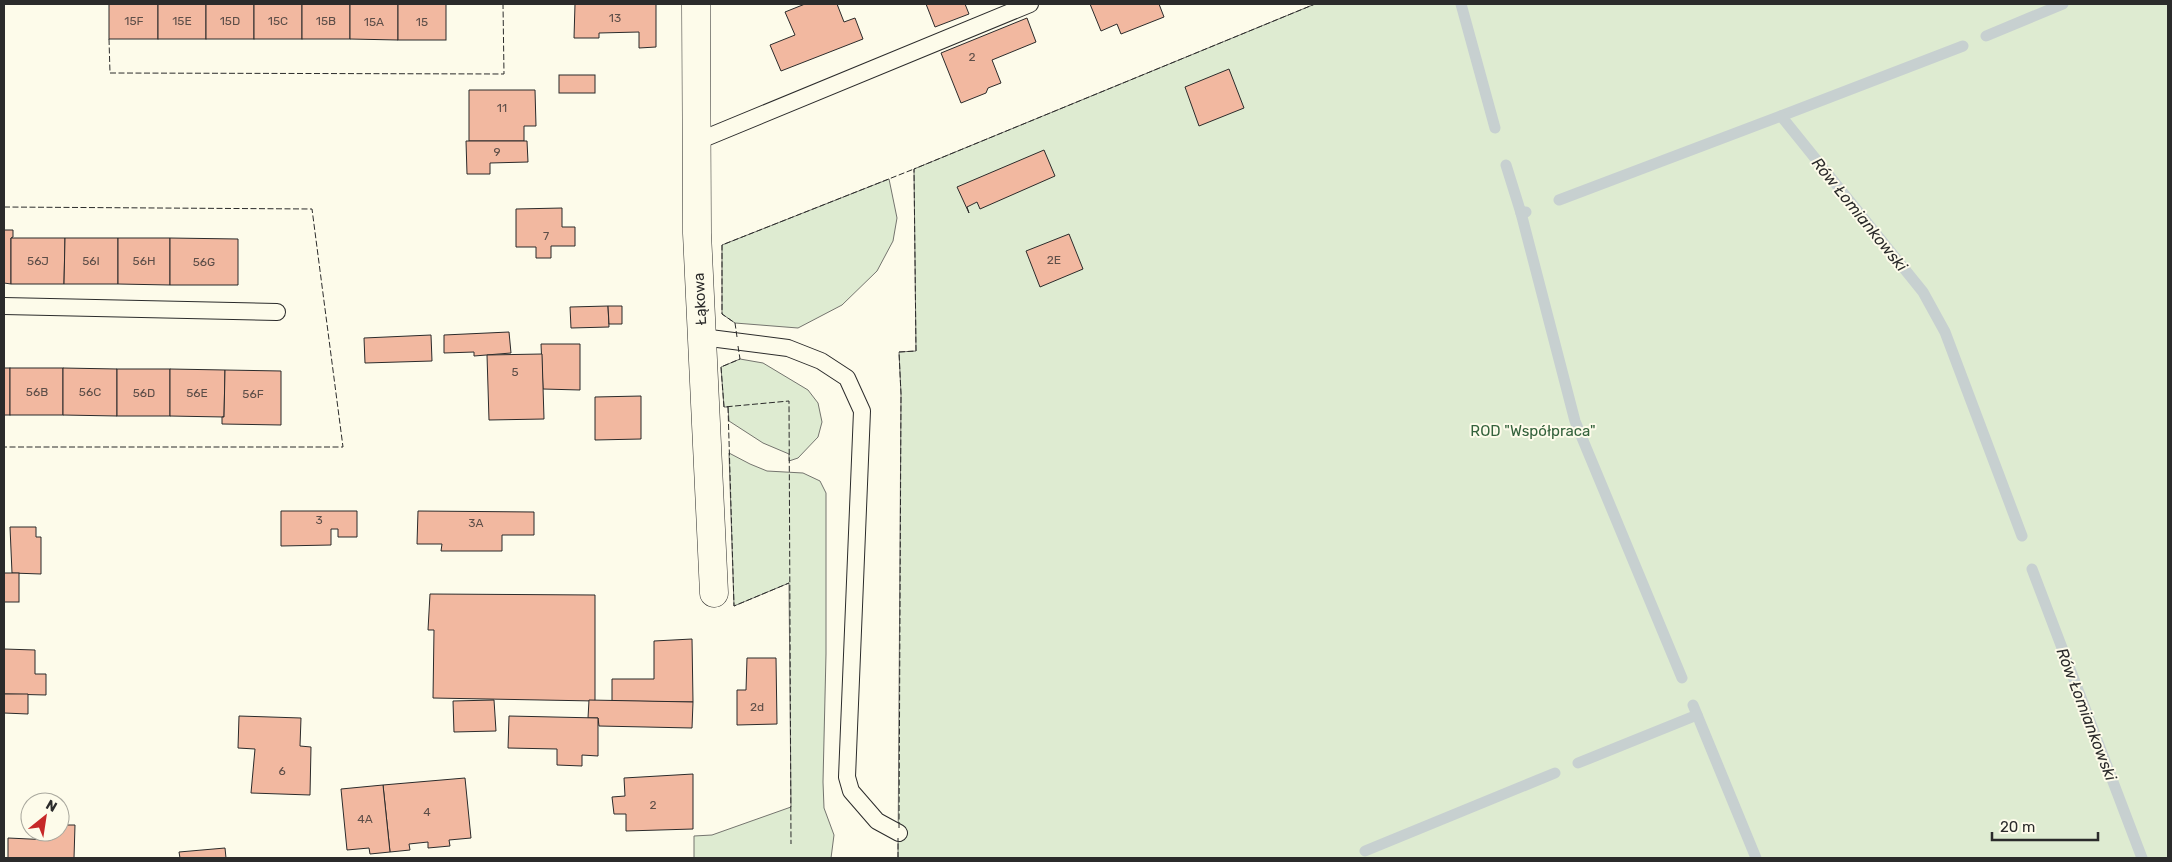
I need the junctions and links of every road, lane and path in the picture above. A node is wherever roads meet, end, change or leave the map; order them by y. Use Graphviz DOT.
graph roads {
  1 [pos="696,4"];
  2 [pos="1030,4"];
  3 [pos="698,141"];
  4 [pos="4,306"];
  5 [pos="277,312"];
  6 [pos="702,337"];
  7 [pos="714,593"];
  8 [pos="898,833"];
  1 -- 3 [label="street, Łąkowa"];
  2 -- 3 [label="lane"];
  3 -- 6 [label="street, Łąkowa"];
  4 -- 5 [label="lane"];
  6 -- 7 [label="street, Łąkowa"];
  6 -- 8 [label="lane"];
}
